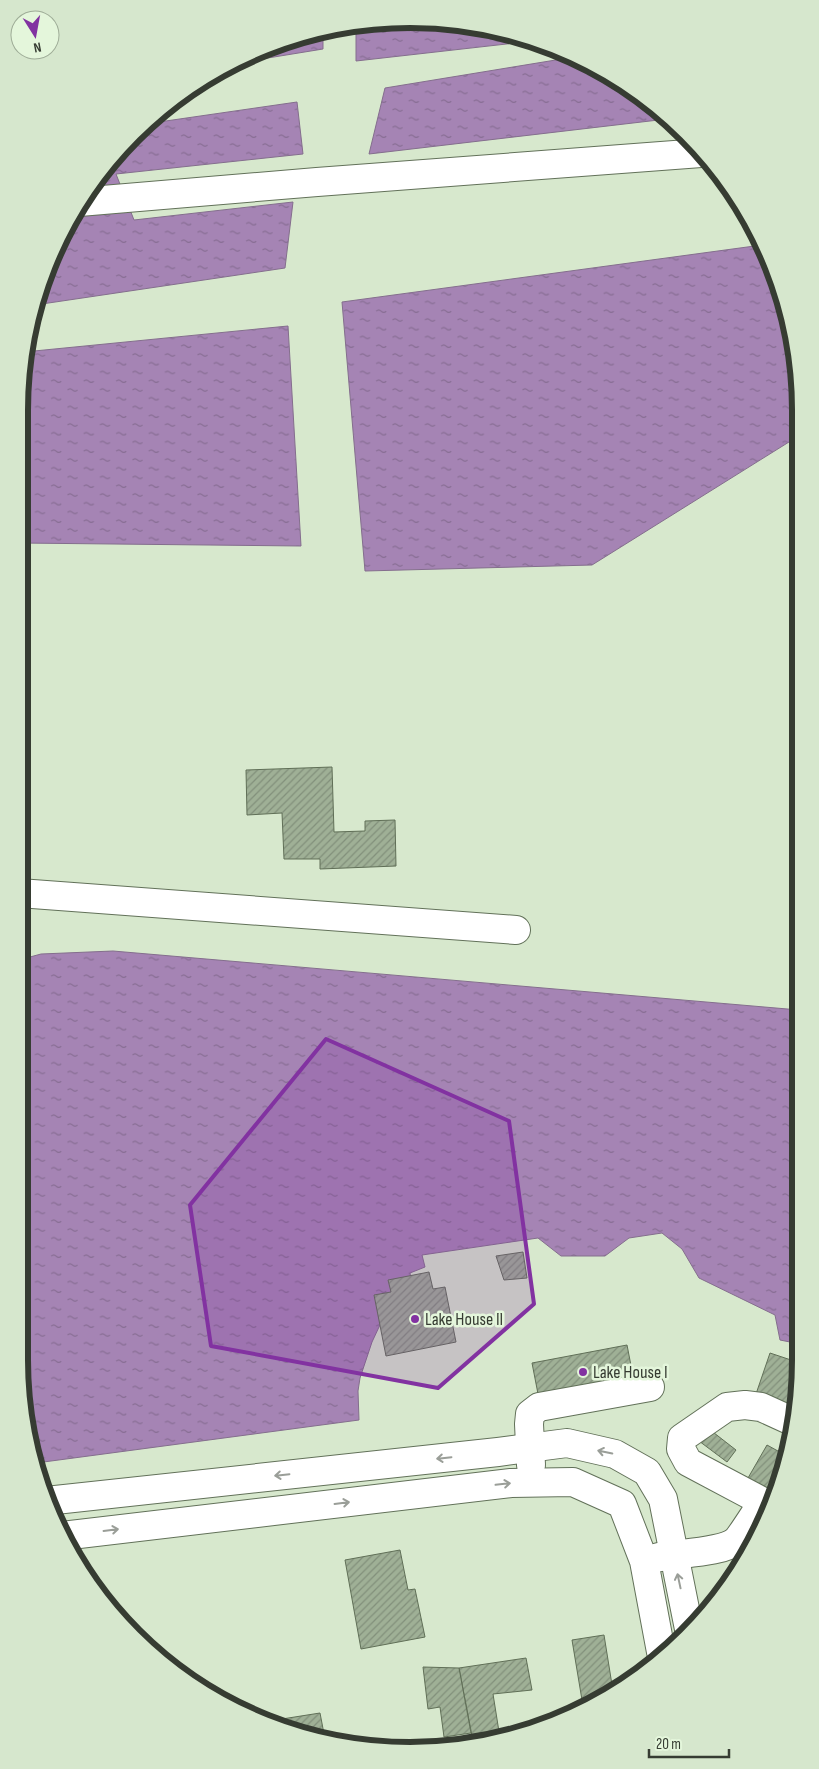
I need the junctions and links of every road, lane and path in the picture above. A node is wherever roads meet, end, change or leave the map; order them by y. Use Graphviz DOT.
graph roads {
  1 [pos="693,154"];
  2 [pos="89,201"];
  3 [pos="28,894"];
  4 [pos="516,930"];
  5 [pos="650,1387"];
  6 [pos="786,1419"];
  7 [pos="530,1448"];
  8 [pos="532,1483"];
  9 [pos="54,1499"];
  10 [pos="763,1502"];
  11 [pos="758,1515"];
  12 [pos="71,1535"];
  13 [pos="673,1554"];
  14 [pos="644,1560"];
  15 [pos="687,1622"];
  16 [pos="660,1648"];
  1 -- 2 [label="street"];
  3 -- 4 [label="street"];
  5 -- 7 [label="street"];
  6 -- 10 [label="street"];
  7 -- 8 [label="street"];
  7 -- 9 [label="street, one-way"];
  13 -- 7 [label="street, one-way"];
  12 -- 8 [label="street, one-way"];
  8 -- 14 [label="street"];
  11 -- 13 [label="street"];
  13 -- 14 [label="street"];
  15 -- 13 [label="street, one-way"];
  14 -- 16 [label="street"];
}
